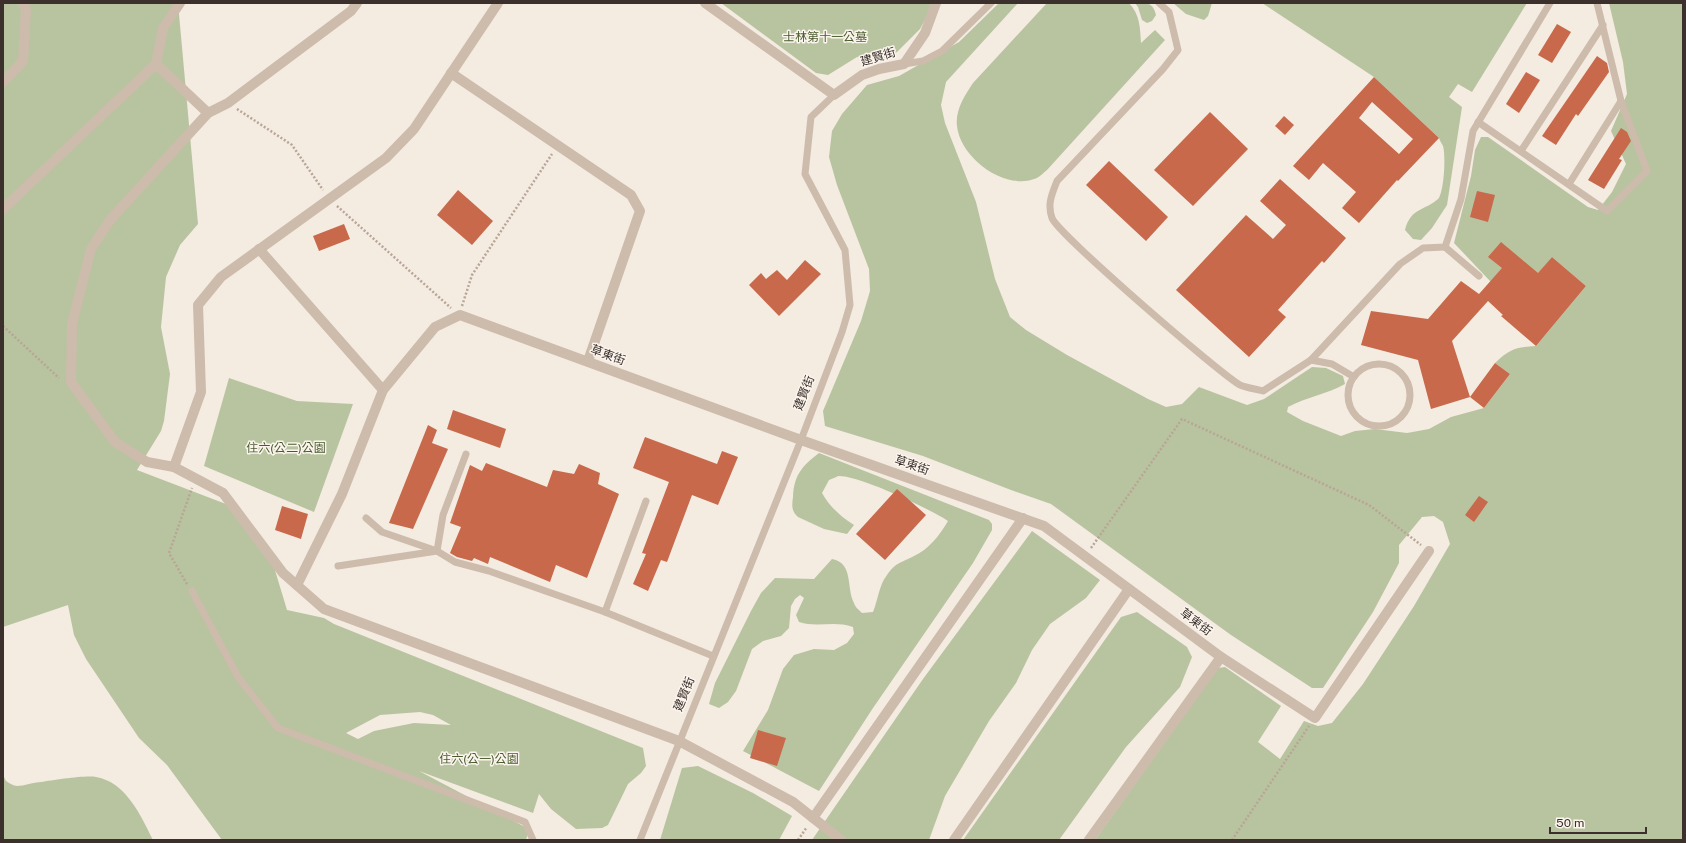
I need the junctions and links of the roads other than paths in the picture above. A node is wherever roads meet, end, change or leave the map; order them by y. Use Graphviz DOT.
graph roads {
  1 [pos="23,3"];
  2 [pos="180,3"];
  3 [pos="357,3"];
  4 [pos="498,3"];
  5 [pos="705,3"];
  6 [pos="936,3"];
  7 [pos="991,3"];
  8 [pos="1159,3"];
  9 [pos="1550,3"];
  10 [pos="1597,3"];
  11 [pos="1603,25"];
  12 [pos="156,64"];
  13 [pos="904,64"];
  14 [pos="452,73"];
  15 [pos="3,82"];
  16 [pos="834,95"];
  17 [pos="1621,101"];
  18 [pos="208,113"];
  19 [pos="1478,122"];
  20 [pos="1521,152"];
  21 [pos="1569,184"];
  22 [pos="3,209"];
  23 [pos="1445,247"];
  24 [pos="259,249"];
  25 [pos="1479,276"];
  26 [pos="1311,360"];
  27 [pos="588,361"];
  28 [pos="1354,377"];
  29 [pos="383,390"];
  30 [pos="801,440"];
  31 [pos="466,454"];
  32 [pos="174,466"];
  33 [pos="646,501"];
  34 [pos="366,518"];
  35 [pos="1023,518"];
  36 [pos="437,551"];
  37 [pos="1429,551"];
  38 [pos="338,566"];
  39 [pos="297,585"];
  40 [pos="1129,589"];
  41 [pos="192,591"];
  42 [pos="605,612"];
  43 [pos="713,656"];
  44 [pos="1221,657"];
  45 [pos="679,741"];
  46 [pos="813,818"];
  47 [pos="533,840"];
  48 [pos="640,840"];
  49 [pos="841,840"];
  50 [pos="954,840"];
  51 [pos="1089,840"];
  1 -- 15 [label="street"];
  2 -- 12 [label="street"];
  3 -- 18 [label="street"];
  4 -- 14 [label="street"];
  5 -- 16 [label="street"];
  6 -- 13 [label="street, 建賢街"];
  7 -- 13 [label="lane"];
  8 -- 26 [label="lane"];
  9 -- 19 [label="lane"];
  10 -- 11 [label="lane"];
  11 -- 17 [label="lane"];
  11 -- 20 [label="lane"];
  12 -- 18 [label="street"];
  12 -- 22 [label="street"];
  13 -- 16 [label="street, 建賢街"];
  14 -- 24 [label="street"];
  14 -- 27 [label="street"];
  16 -- 30 [label="lane, 建賢街"];
  17 -- 21 [label="lane"];
  17 -- 21 [label="lane"];
  18 -- 32 [label="street"];
  19 -- 20 [label="lane"];
  19 -- 23 [label="lane"];
  20 -- 21 [label="lane"];
  23 -- 25 [label="lane"];
  23 -- 26 [label="lane"];
  24 -- 29 [label="street"];
  24 -- 32 [label="street"];
  26 -- 28 [label="lane"];
  27 -- 29 [label="street, 草東街"];
  27 -- 30 [label="street, 草東街"];
  28 -- 28 [label="lane"];
  29 -- 39 [label="street"];
  30 -- 35 [label="street, 草東街"];
  30 -- 43 [label="lane, 建賢街"];
  31 -- 36 [label="lane"];
  32 -- 39 [label="street"];
  33 -- 42 [label="lane"];
  34 -- 36 [label="lane"];
  35 -- 40 [label="street, 草東街"];
  35 -- 46 [label="street"];
  36 -- 38 [label="lane"];
  36 -- 42 [label="lane"];
  37 -- 44 [label="street, 草東街"];
  39 -- 45 [label="street"];
  40 -- 44 [label="street, 草東街"];
  40 -- 50 [label="street"];
  41 -- 47 [label="lane"];
  42 -- 43 [label="lane"];
  43 -- 45 [label="lane, 建賢街"];
  44 -- 51 [label="street"];
  45 -- 46 [label="street"];
  45 -- 48 [label="lane, 建賢街"];
  46 -- 49 [label="street"];
}
